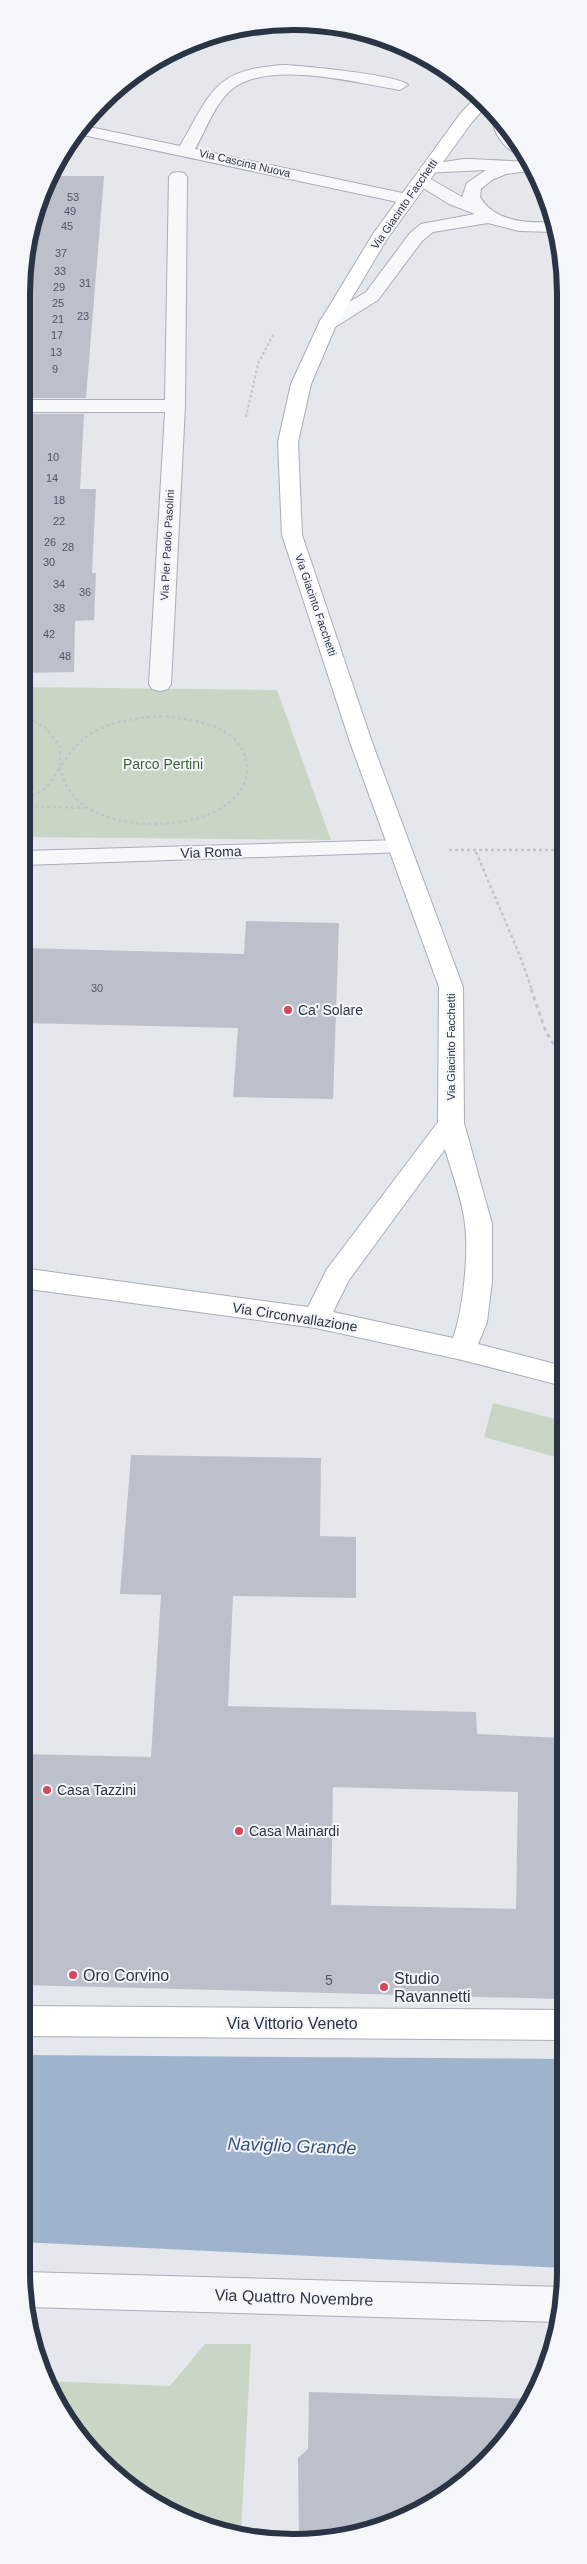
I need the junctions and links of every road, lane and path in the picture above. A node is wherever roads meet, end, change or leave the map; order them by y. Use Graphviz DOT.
graph roads {
  1 [pos="400,85"];
  2 [pos="469,97"];
  3 [pos="477,104"];
  4 [pos="466,118"];
  5 [pos="86,131"];
  6 [pos="186,150"];
  7 [pos="524,166"];
  8 [pos="524,166"];
  9 [pos="425,175"];
  10 [pos="178,176"];
  11 [pos="407,199"];
  12 [pos="484,212"];
  13 [pos="548,227"];
  14 [pos="328,323"];
  15 [pos="30,406"];
  16 [pos="175,406"];
  17 [pos="160,684"];
  18 [pos="30,720"];
  19 [pos="60,768"];
  20 [pos="30,797"];
  21 [pos="30,806"];
  22 [pos="86,808"];
  23 [pos="398,847"];
  24 [pos="557,850"];
  25 [pos="476,852"];
  26 [pos="30,858"];
  27 [pos="557,1049"];
  28 [pos="450,1123"];
  29 [pos="30,1279"];
  30 [pos="316,1318"];
  31 [pos="462,1350"];
  32 [pos="557,1374"];
  33 [pos="30,2021"];
  34 [pos="557,2025"];
  35 [pos="31,2289"];
  36 [pos="555,2305"];
  1 -- 6 [label="street"];
  2 -- 4 [label="main road, Via Giacinto Facchetti"];
  3 -- 4 [label="main road, Via Giacinto Facchetti"];
  4 -- 9 [label="main road, Via Giacinto Facchetti"];
  5 -- 6 [label="street, Via Cascina Nuova"];
  6 -- 11 [label="street, Via Cascina Nuova"];
  7 -- 9 [label="street"];
  8 -- 12 [label="street"];
  9 -- 11 [label="main road, Via Giacinto Facchetti"];
  9 -- 12 [label="street"];
  10 -- 16 [label="street, Via Pier Paolo Pasolini"];
  11 -- 14 [label="main road, Via Giacinto Facchetti"];
  12 -- 13 [label="street"];
  12 -- 14 [label="street"];
  14 -- 23 [label="main road, Via Giacinto Facchetti"];
  15 -- 16 [label="street"];
  16 -- 17 [label="street, Via Pier Paolo Pasolini"];
  18 -- 19 [label="path"];
  19 -- 20 [label="path"];
  19 -- 22 [label="path"];
  19 -- 22 [label="path"];
  21 -- 22 [label="path"];
  23 -- 25 [label="path"];
  23 -- 26 [label="street, Via Roma"];
  23 -- 28 [label="main road, Via Giacinto Facchetti"];
  24 -- 25 [label="path"];
  25 -- 27 [label="path"];
  28 -- 30 [label="main road"];
  28 -- 31 [label="main road, Via Giacinto Facchetti"];
  29 -- 30 [label="main road, Via Circonvallazione"];
  30 -- 31 [label="main road, Via Circonvallazione"];
  31 -- 32 [label="main road, Via Circonvallazione"];
  33 -- 34 [label="main road, Via Vittorio Veneto"];
  35 -- 36 [label="street, Via Quattro Novembre"];
}
